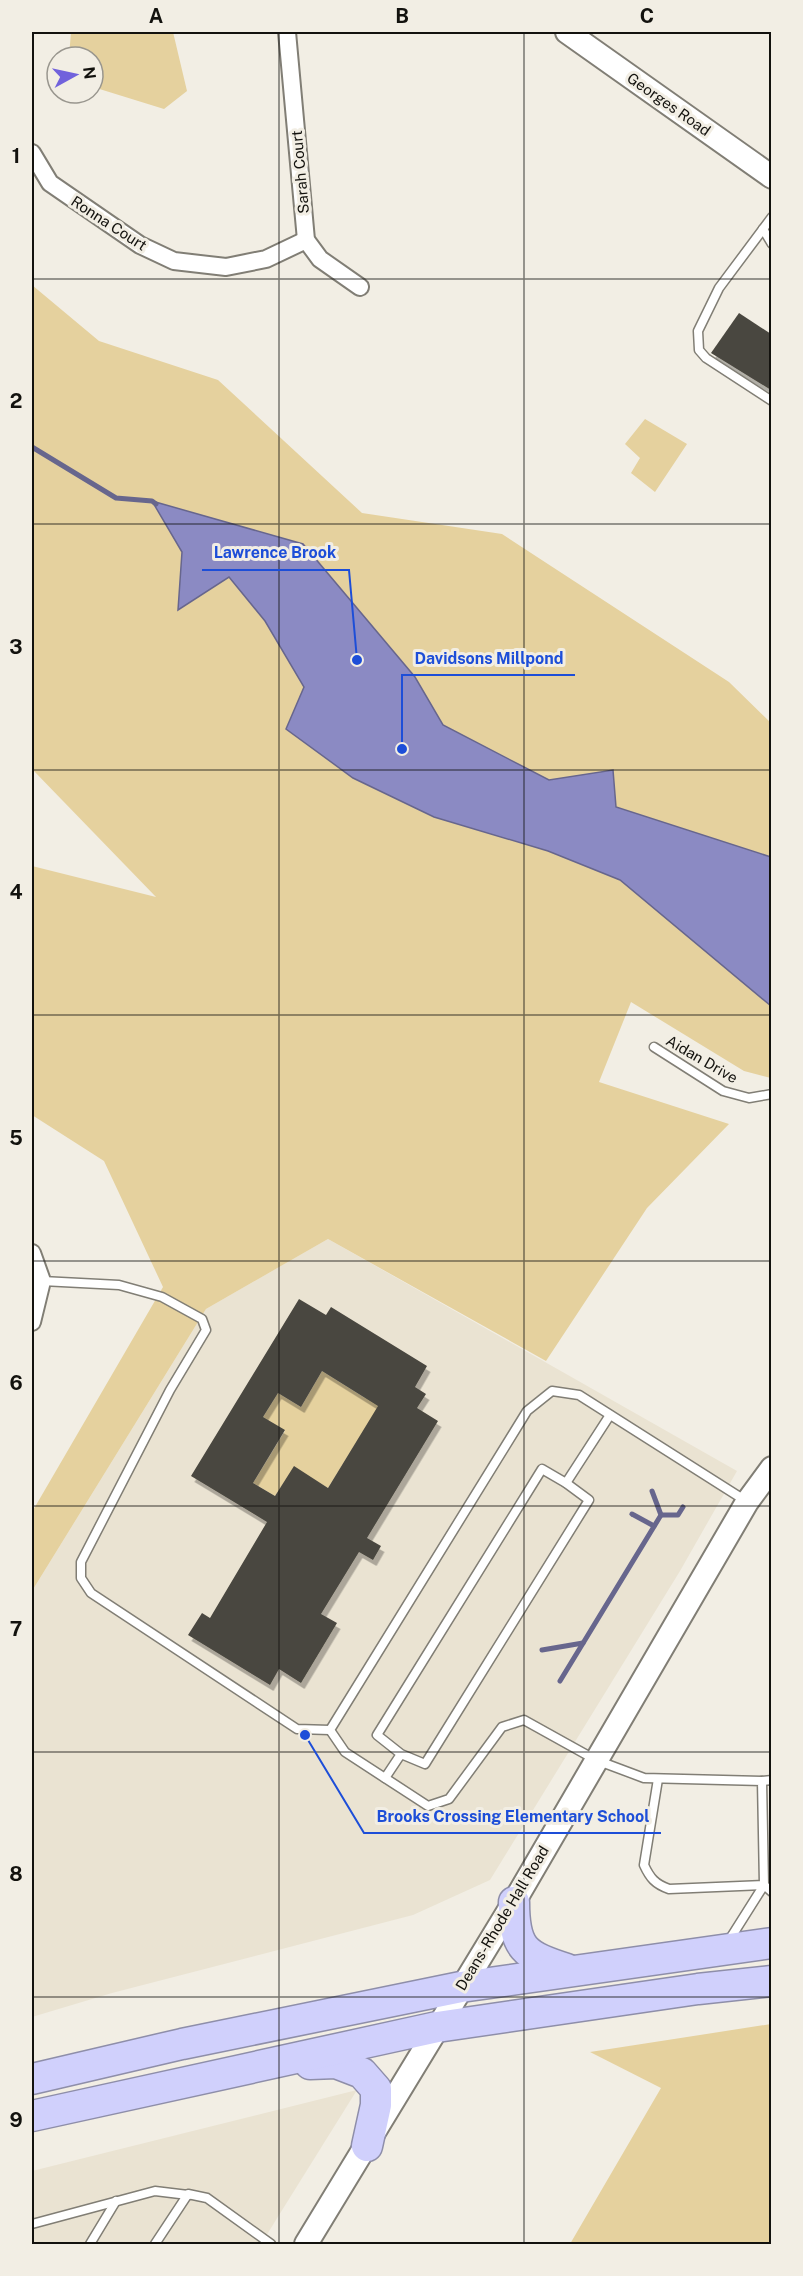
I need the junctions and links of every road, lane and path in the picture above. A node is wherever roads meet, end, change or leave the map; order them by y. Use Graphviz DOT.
graph roads {
  1 [pos="287,32"];
  2 [pos="567,32"];
  3 [pos="32,153"];
  4 [pos="771,177"];
  5 [pos="771,217"];
  6 [pos="763,229"];
  7 [pos="306,240"];
  8 [pos="771,244"];
  9 [pos="360,287"];
  10 [pos="771,401"];
  11 [pos="654,1047"];
  12 [pos="771,1094"];
  13 [pos="32,1253"];
  14 [pos="42,1281"];
  15 [pos="32,1322"];
  16 [pos="610,1415"];
  17 [pos="771,1468"];
  18 [pos="566,1483"];
  19 [pos="747,1502"];
  20 [pos="330,1730"];
  21 [pos="401,1754"];
  22 [pos="596,1760"];
  23 [pos="385,1778"];
  24 [pos="658,1779"];
  25 [pos="767,1780"];
  26 [pos="764,1885"];
  27 [pos="771,1892"];
  28 [pos="514,1902"];
  29 [pos="771,1943"];
  30 [pos="723,1950"];
  31 [pos="570,1970"];
  32 [pos="771,1981"];
  33 [pos="461,1987"];
  34 [pos="437,2027"];
  35 [pos="262,2065"];
  36 [pos="32,2079"];
  37 [pos="32,2116"];
  38 [pos="367,2146"];
  39 [pos="188,2195"];
  40 [pos="116,2201"];
  41 [pos="32,2224"];
  42 [pos="90,2244"];
  43 [pos="156,2244"];
  44 [pos="271,2244"];
  45 [pos="306,2244"];
  1 -- 7 [label="street, Sarah Court"];
  2 -- 4 [label="street, Georges Road"];
  3 -- 7 [label="street, Ronna Court"];
  5 -- 6 [label="lane"];
  6 -- 8 [label="lane"];
  6 -- 10 [label="lane"];
  7 -- 9 [label="street"];
  11 -- 12 [label="lane, Aidan Drive"];
  13 -- 14 [label="street"];
  14 -- 15 [label="street"];
  14 -- 20 [label="lane"];
  16 -- 18 [label="lane"];
  16 -- 19 [label="lane"];
  16 -- 20 [label="lane"];
  17 -- 19 [label="street, Deans-Rhode Hall Road"];
  18 -- 21 [label="lane"];
  18 -- 21 [label="lane"];
  19 -- 22 [label="street, Deans-Rhode Hall Road"];
  20 -- 23 [label="lane"];
  21 -- 23 [label="lane"];
  22 -- 23 [label="lane"];
  22 -- 24 [label="lane"];
  22 -- 28 [label="street, Deans-Rhode Hall Road"];
  24 -- 25 [label="lane"];
  24 -- 26 [label="lane"];
  25 -- 26 [label="lane"];
  26 -- 27 [label="lane"];
  26 -- 30 [label="lane"];
  28 -- 31 [label="highway"];
  28 -- 33 [label="street, Deans-Rhode Hall Road"];
  29 -- 30 [label="highway"];
  30 -- 31 [label="highway"];
  31 -- 33 [label="highway"];
  32 -- 34 [label="highway"];
  33 -- 34 [label="street, Deans-Rhode Hall Road"];
  33 -- 36 [label="highway"];
  34 -- 35 [label="highway"];
  34 -- 38 [label="street, Deans-Rhode Hall Road"];
  35 -- 37 [label="highway"];
  35 -- 38 [label="highway"];
  38 -- 45 [label="street, Deans-Rhode Hall Road"];
  39 -- 40 [label="lane"];
  39 -- 43 [label="lane"];
  39 -- 44 [label="lane"];
  40 -- 41 [label="lane"];
  40 -- 42 [label="lane"];
}
